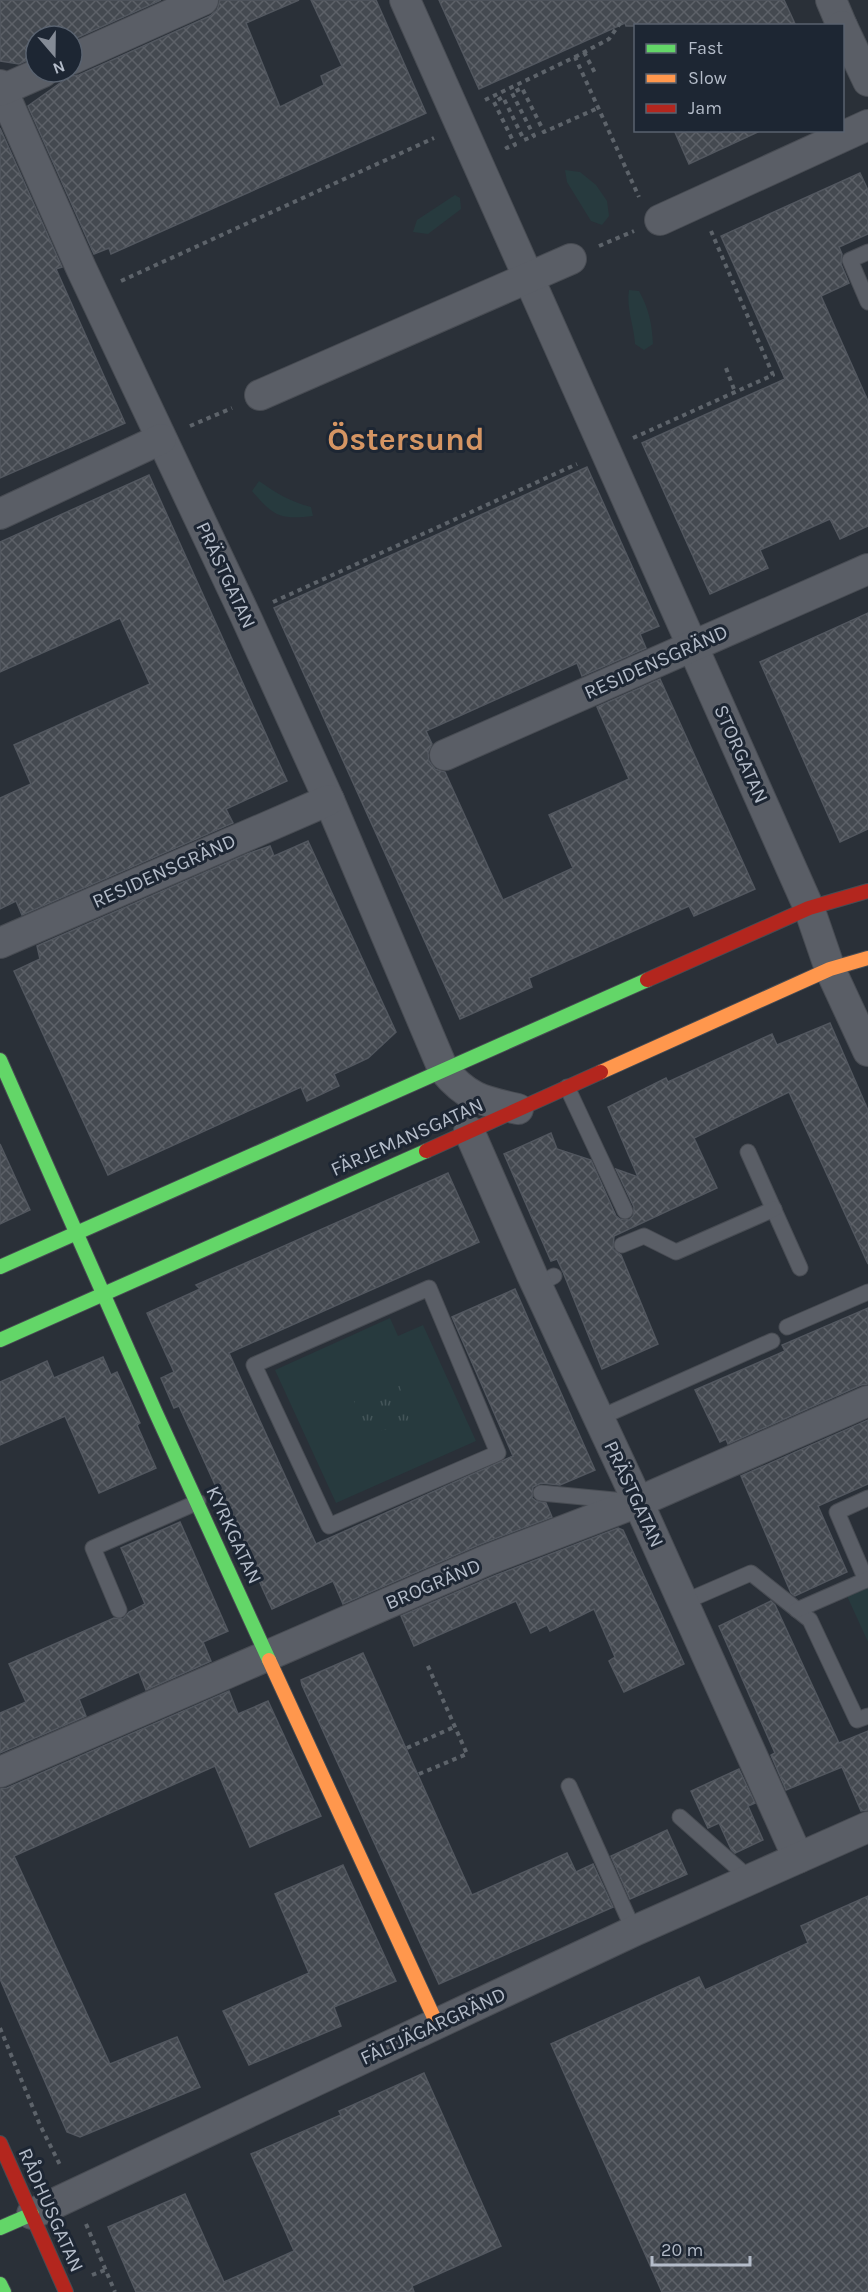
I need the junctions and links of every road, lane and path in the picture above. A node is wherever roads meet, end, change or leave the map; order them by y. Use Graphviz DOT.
graph roads {
  1 [pos="203,0"];
  2 [pos="405,0"];
  3 [pos="831,0"];
  4 [pos="623,19"];
  5 [pos="841,24"];
  6 [pos="844,30"];
  7 [pos="584,52"];
  8 [pos="84,54"];
  9 [pos="575,57"];
  10 [pos="595,73"];
  11 [pos="24,80"];
  12 [pos="868,81"];
  13 [pos="1,89"];
  14 [pos="598,108"];
  15 [pos="456,114"];
  16 [pos="868,125"];
  17 [pos="507,148"];
  18 [pos="648,193"];
  19 [pos="660,220"];
  20 [pos="868,252"];
  21 [pos="571,259"];
  22 [pos="528,277"];
  23 [pos="93,294"];
  24 [pos="868,303"];
  25 [pos="726,368"];
  26 [pos="735,393"];
  27 [pos="260,395"];
  28 [pos="161,439"];
  29 [pos="0,514"];
  30 [pos="868,569"];
  31 [pos="693,646"];
  32 [pos="445,755"];
  33 [pos="329,800"];
  34 [pos="868,891"];
  35 [pos="809,908"];
  36 [pos="0,943"];
  37 [pos="868,958"];
  38 [pos="830,969"];
  39 [pos="868,1051"];
  40 [pos="0,1060"];
  41 [pos="443,1069"];
  42 [pos="567,1087"];
  43 [pos="518,1109"];
  44 [pos="469,1131"];
  45 [pos="748,1152"];
  46 [pos="774,1209"];
  47 [pos="625,1211"];
  48 [pos="77,1233"];
  49 [pos="622,1245"];
  50 [pos="0,1267"];
  51 [pos="801,1268"];
  52 [pos="868,1292"];
  53 [pos="103,1294"];
  54 [pos="787,1327"];
  55 [pos="0,1340"];
  56 [pos="772,1341"];
  57 [pos="254,1365"];
  58 [pos="868,1401"];
  59 [pos="599,1418"];
  60 [pos="541,1493"];
  61 [pos="868,1498"];
  62 [pos="198,1502"];
  63 [pos="638,1502"];
  64 [pos="867,1579"];
  65 [pos="684,1602"];
  66 [pos="119,1610"];
  67 [pos="797,1610"];
  68 [pos="269,1655"];
  69 [pos="427,1664"];
  70 [pos="863,1723"];
  71 [pos="454,1727"];
  72 [pos="407,1748"];
  73 [pos="0,1772"];
  74 [pos="419,1774"];
  75 [pos="569,1786"];
  76 [pos="680,1817"];
  77 [pos="868,1827"];
  78 [pos="798,1858"];
  79 [pos="750,1879"];
  80 [pos="634,1931"];
  81 [pos="437,2024"];
  82 [pos="0,2028"];
  83 [pos="0,2143"];
  84 [pos="75,2194"];
  85 [pos="32,2214"];
  86 [pos="0,2228"];
  87 [pos="0,2284"];
  88 [pos="4,2292"];
  89 [pos="66,2292"];
  90 [pos="115,2292"];
  1 -- 8 [label="street"];
  2 -- 15 [label="street"];
  3 -- 5 [label="street"];
  4 -- 7 [label="path"];
  6 -- 12 [label="street"];
  7 -- 9 [label="path"];
  7 -- 10 [label="path"];
  9 -- 14 [label="path"];
  9 -- 15 [label="path"];
  11 -- 13 [label="street"];
  13 -- 23 [label="street, PRÄSTGATAN"];
  14 -- 17 [label="path"];
  14 -- 18 [label="path"];
  15 -- 22 [label="street, STORGATAN"];
  15 -- 23 [label="path"];
  16 -- 19 [label="street"];
  19 -- 21 [label="path"];
  20 -- 24 [label="lane"];
  21 -- 22 [label="street"];
  22 -- 27 [label="street"];
  22 -- 31 [label="street, STORGATAN"];
  23 -- 28 [label="street, PRÄSTGATAN"];
  25 -- 26 [label="path"];
  27 -- 28 [label="path"];
  28 -- 29 [label="street"];
  28 -- 33 [label="street, PRÄSTGATAN"];
  30 -- 31 [label="street, RESIDENSGRÄND"];
  31 -- 32 [label="street, RESIDENSGRÄND"];
  31 -- 35 [label="street, STORGATAN"];
  33 -- 36 [label="street, RESIDENSGRÄND"];
  33 -- 41 [label="street, PRÄSTGATAN"];
  34 -- 35 [label="main road"];
  35 -- 38 [label="street, STORGATAN"];
  35 -- 41 [label="main road"];
  37 -- 38 [label="main road, FÄRJEMANSGATAN"];
  38 -- 39 [label="street, STORGATAN"];
  38 -- 42 [label="main road, FÄRJEMANSGATAN"];
  40 -- 48 [label="main road, KYRKGATAN"];
  41 -- 43 [label="street"];
  41 -- 48 [label="main road"];
  42 -- 43 [label="main road, FÄRJEMANSGATAN"];
  42 -- 47 [label="lane"];
  43 -- 44 [label="main road, FÄRJEMANSGATAN"];
  44 -- 53 [label="main road, FÄRJEMANSGATAN"];
  44 -- 59 [label="street, PRÄSTGATAN"];
  45 -- 46 [label="lane"];
  46 -- 49 [label="lane"];
  46 -- 51 [label="lane"];
  48 -- 50 [label="main road"];
  48 -- 53 [label="main road, KYRKGATAN"];
  52 -- 54 [label="lane"];
  53 -- 55 [label="main road, FÄRJEMANSGATAN"];
  53 -- 62 [label="main road, KYRKGATAN"];
  56 -- 59 [label="lane"];
  57 -- 57 [label="lane"];
  58 -- 63 [label="street, BROGRÄND"];
  59 -- 63 [label="street, PRÄSTGATAN"];
  60 -- 63 [label="lane"];
  61 -- 64 [label="lane"];
  62 -- 66 [label="lane"];
  62 -- 68 [label="main road, KYRKGATAN"];
  63 -- 65 [label="street, PRÄSTGATAN"];
  63 -- 68 [label="street, BROGRÄND"];
  64 -- 67 [label="lane"];
  65 -- 67 [label="lane"];
  65 -- 78 [label="street, PRÄSTGATAN"];
  67 -- 70 [label="lane"];
  68 -- 73 [label="street, BROGRÄND"];
  68 -- 81 [label="main road, KYRKGATAN"];
  69 -- 71 [label="path"];
  71 -- 72 [label="path"];
  71 -- 74 [label="path"];
  75 -- 80 [label="lane"];
  76 -- 79 [label="lane"];
  77 -- 78 [label="street, FÄLTJÄGARGRÄND"];
  78 -- 79 [label="street, FÄLTJÄGARGRÄND"];
  79 -- 80 [label="street, FÄLTJÄGARGRÄND"];
  80 -- 81 [label="street, FÄLTJÄGARGRÄND"];
  81 -- 84 [label="street, FÄLTJÄGARGRÄND"];
  82 -- 84 [label="path"];
  83 -- 85 [label="main road, RÅDHUSGATAN"];
  84 -- 85 [label="street, FÄLTJÄGARGRÄND"];
  84 -- 90 [label="path"];
  85 -- 86 [label="main road, FÄLTJÄGARGRÄND"];
  85 -- 89 [label="main road, RÅDHUSGATAN"];
  87 -- 88 [label="main road"];
}
